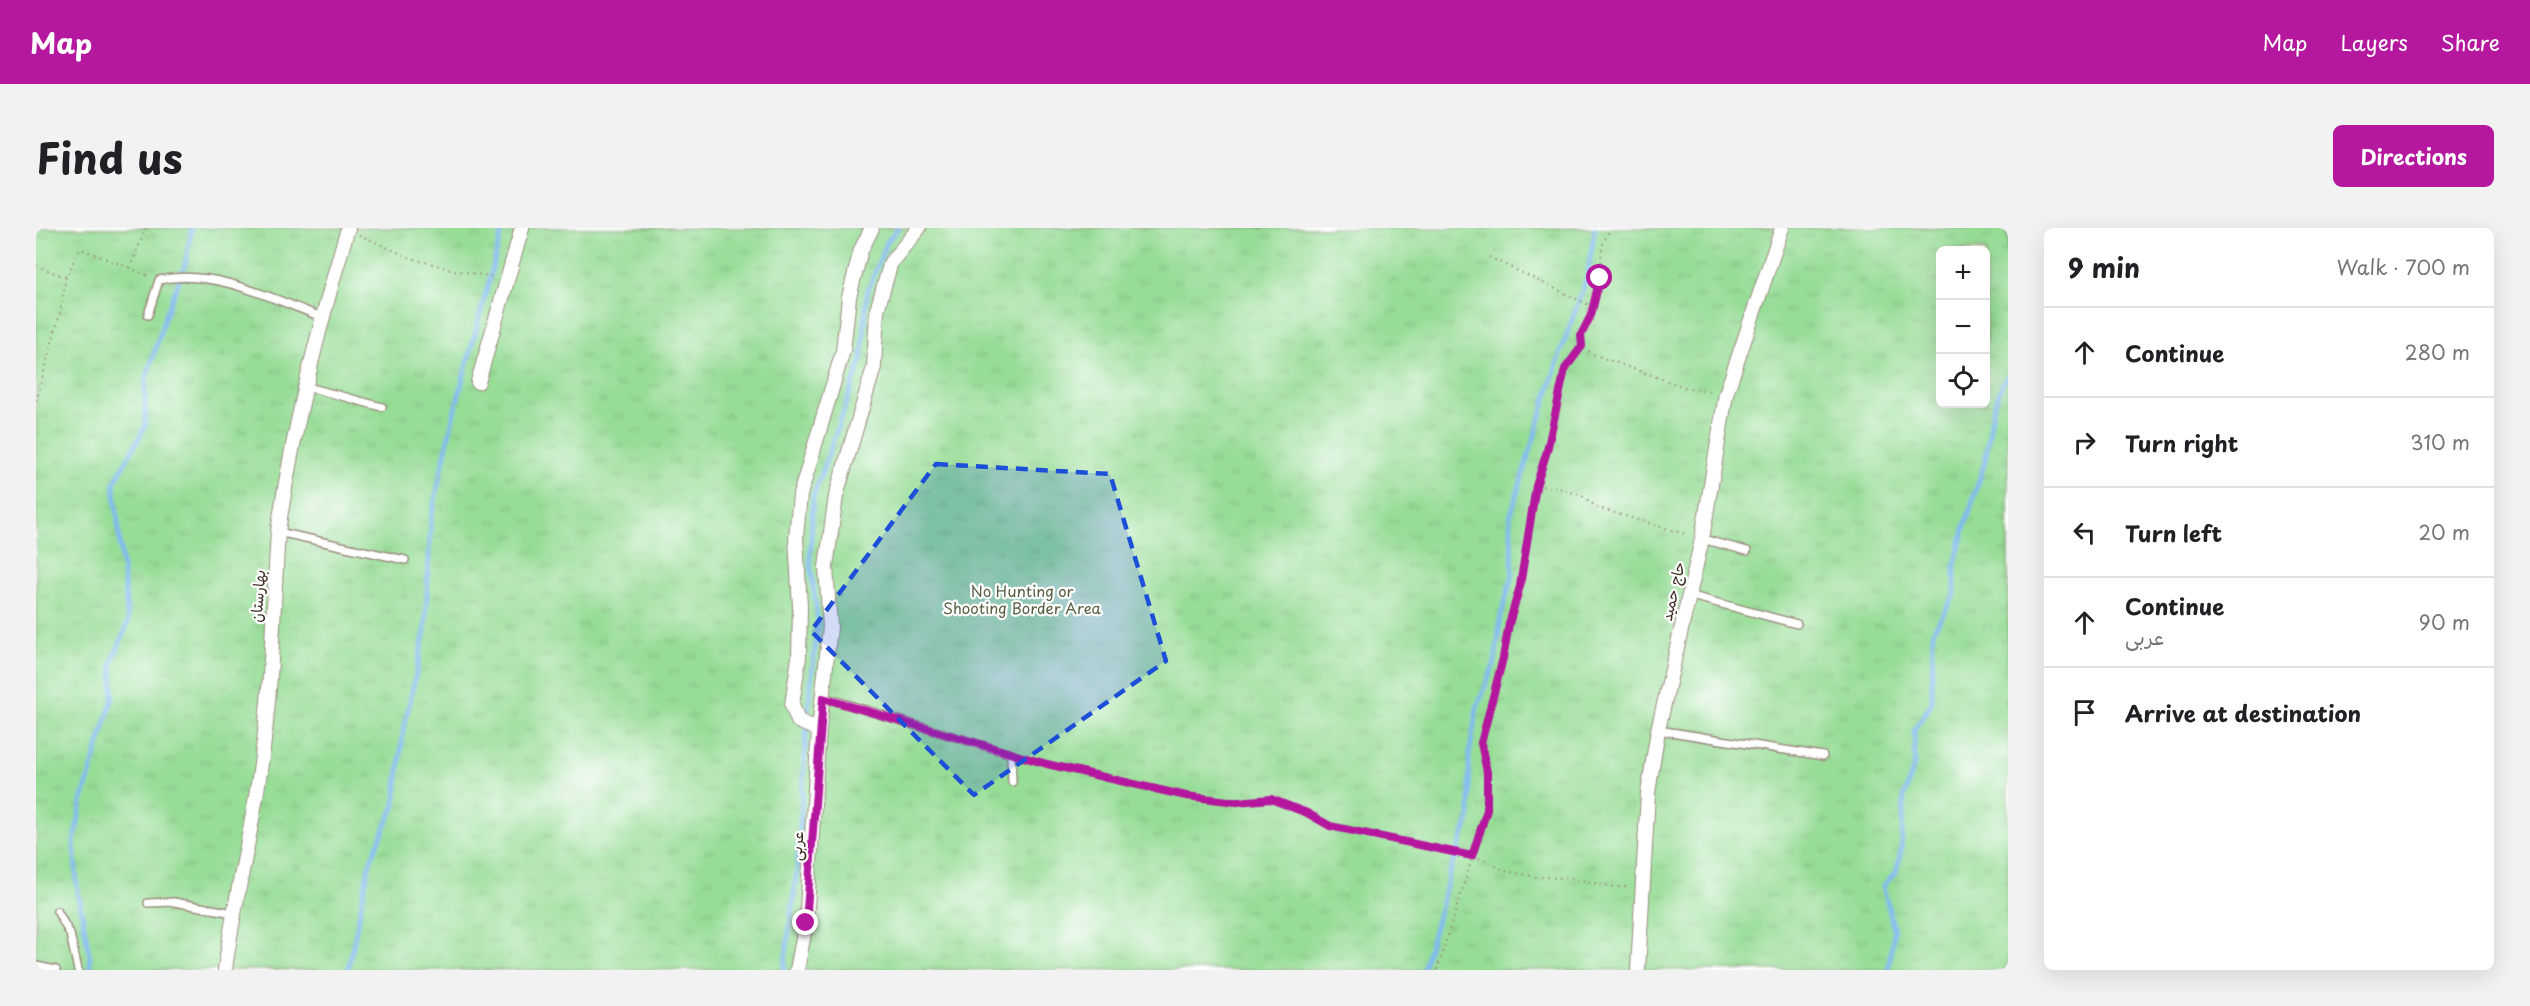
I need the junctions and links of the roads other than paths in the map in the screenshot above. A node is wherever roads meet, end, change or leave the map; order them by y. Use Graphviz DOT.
graph roads {
  1 [pos="522,228"];
  2 [pos="872,228"];
  3 [pos="919,228"];
  4 [pos="1782,228"];
  5 [pos="347,229"];
  6 [pos="147,315"];
  7 [pos="321,317"];
  8 [pos="478,382"];
  9 [pos="304,386"];
  10 [pos="382,407"];
  11 [pos="278,531"];
  12 [pos="1702,539"];
  13 [pos="1747,551"];
  14 [pos="405,560"];
  15 [pos="1688,595"];
  16 [pos="1797,624"];
  17 [pos="823,698"];
  18 [pos="816,729"];
  19 [pos="1658,730"];
  20 [pos="1823,756"];
  21 [pos="1012,782"];
  22 [pos="148,903"];
  23 [pos="57,911"];
  24 [pos="232,913"];
  25 [pos="36,966"];
  26 [pos="56,970"];
  27 [pos="78,970"];
  28 [pos="225,970"];
  29 [pos="798,970"];
  30 [pos="1638,970"];
  1 -- 8 [label="street"];
  2 -- 18 [label="street"];
  3 -- 17 [label="street, عربی"];
  4 -- 12 [label="street, حاج حمید"];
  5 -- 7 [label="street, بهارستان"];
  6 -- 7 [label="lane"];
  7 -- 9 [label="street, بهارستان"];
  9 -- 10 [label="lane"];
  9 -- 11 [label="street, بهارستان"];
  11 -- 14 [label="lane"];
  11 -- 24 [label="street, بهارستان"];
  12 -- 13 [label="lane"];
  12 -- 15 [label="street, حاج حمید"];
  15 -- 16 [label="lane"];
  15 -- 19 [label="street, حاج حمید"];
  17 -- 18 [label="street, عربی"];
  17 -- 21 [label="lane"];
  18 -- 29 [label="street, عربی"];
  19 -- 20 [label="lane"];
  19 -- 30 [label="street, حاج حمید"];
  22 -- 24 [label="lane"];
  23 -- 27 [label="lane"];
  24 -- 28 [label="street, بهارستان"];
  25 -- 26 [label="lane"];
}
